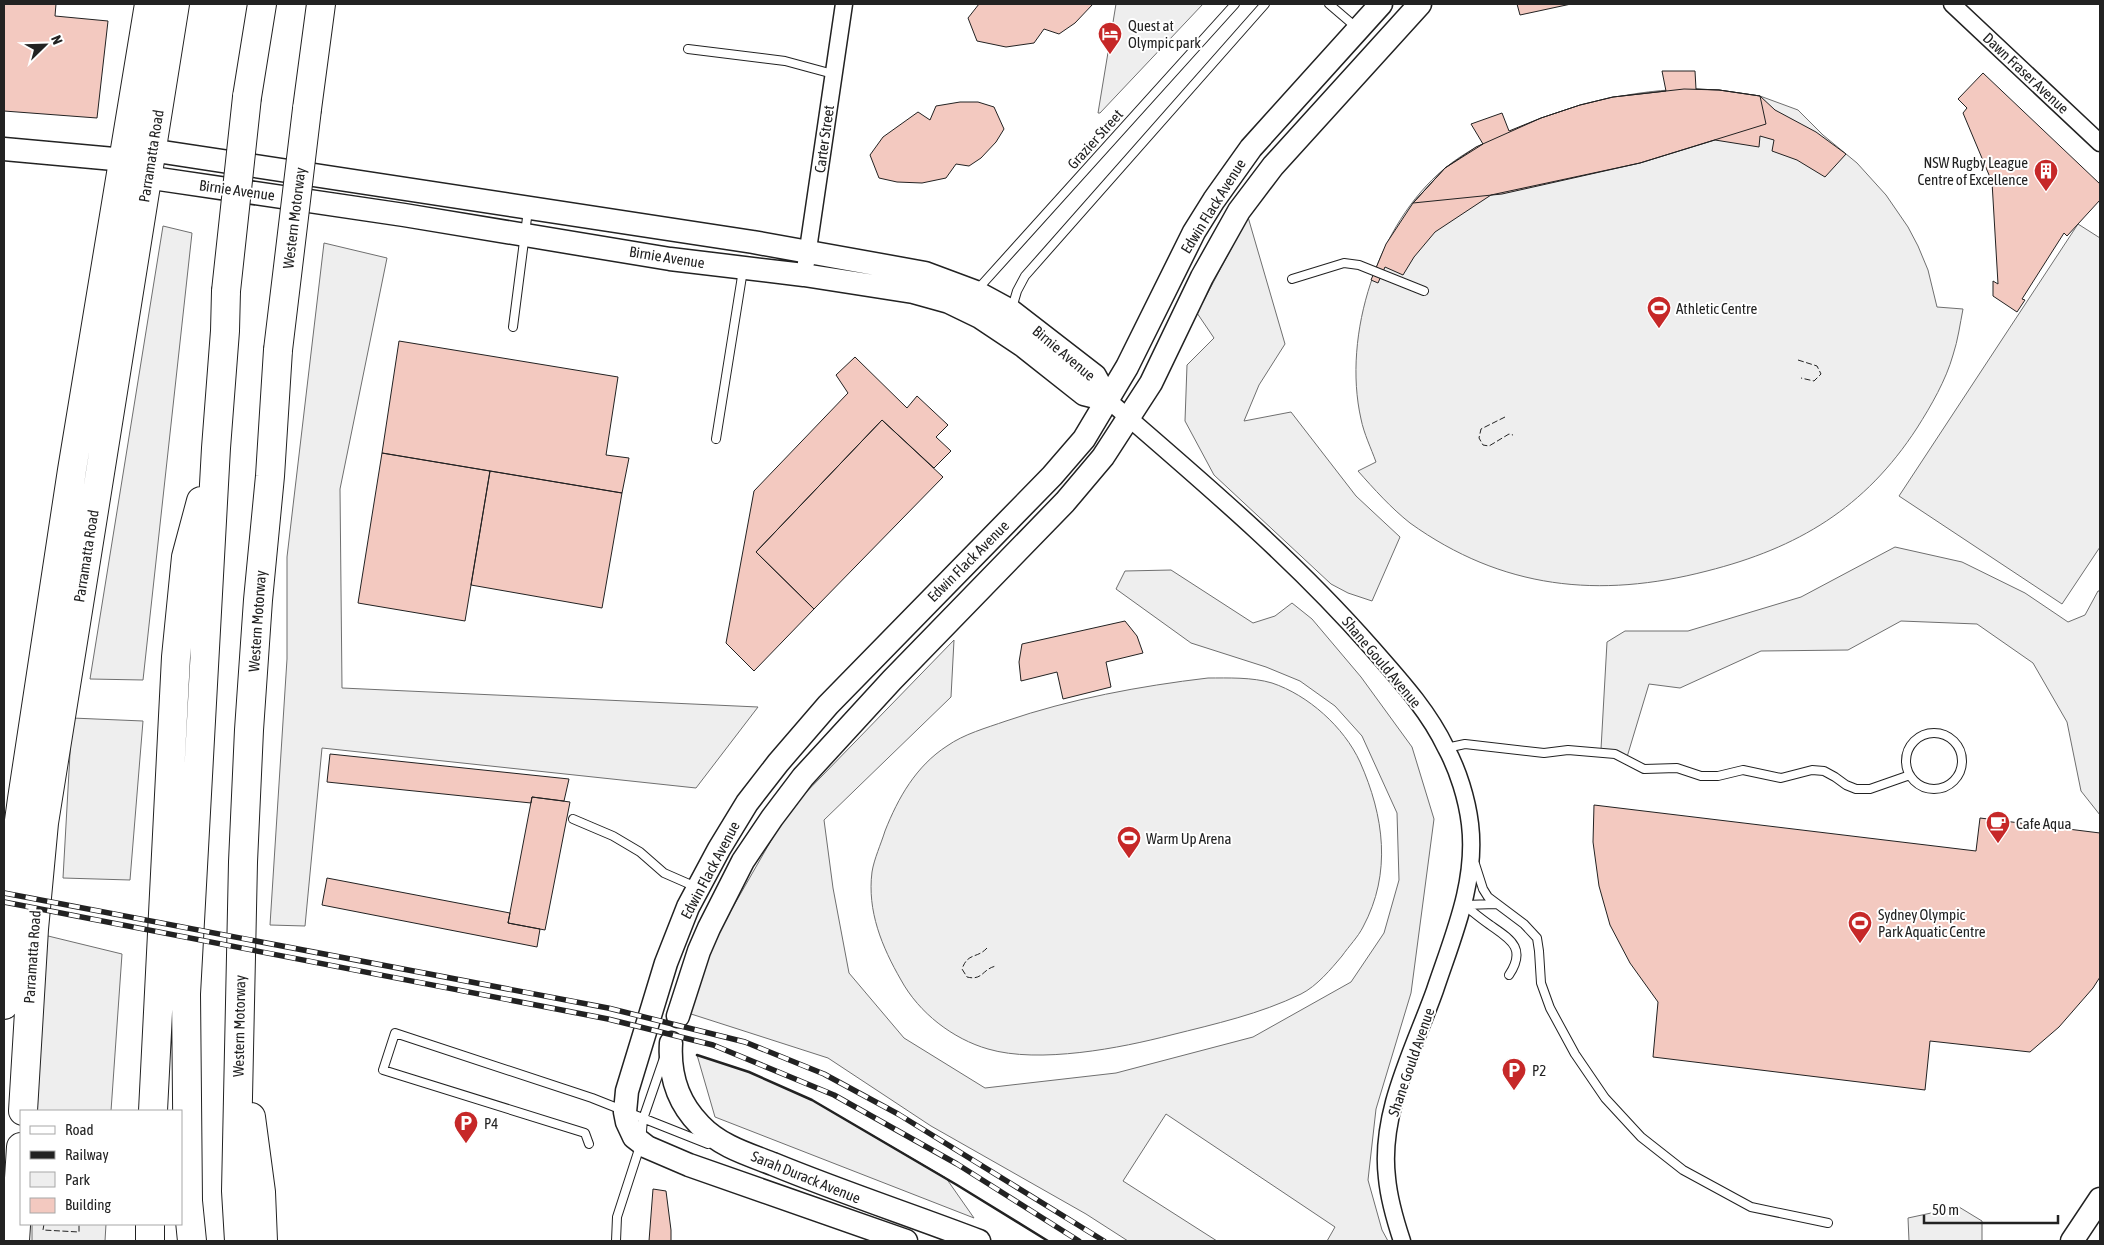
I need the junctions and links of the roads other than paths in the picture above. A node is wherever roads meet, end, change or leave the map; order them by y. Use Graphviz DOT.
graph roads {
  1 [pos="149,4"];
  2 [pos="175,4"];
  3 [pos="262,4"];
  4 [pos="321,4"];
  5 [pos="844,4"];
  6 [pos="1235,4"];
  7 [pos="1265,4"];
  8 [pos="1329,4"];
  9 [pos="1381,4"];
  10 [pos="1420,4"];
  11 [pos="1952,4"];
  12 [pos="1358,30"];
  13 [pos="688,49"];
  14 [pos="833,74"];
  15 [pos="2100,142"];
  16 [pos="4,149"];
  17 [pos="125,160"];
  18 [pos="150,163"];
  19 [pos="528,209"];
  20 [pos="525,234"];
  21 [pos="808,253"];
  22 [pos="743,268"];
  23 [pos="804,275"];
  24 [pos="1292,279"];
  25 [pos="1424,291"];
  26 [pos="982,303"];
  27 [pos="1011,311"];
  28 [pos="513,327"];
  29 [pos="1108,400"];
  30 [pos="1129,418"];
  31 [pos="716,439"];
  32 [pos="216,448"];
  33 [pos="1446,748"];
  34 [pos="1910,775"];
  35 [pos="573,819"];
  36 [pos="1472,854"];
  37 [pos="698,888"];
  38 [pos="723,900"];
  39 [pos="1496,904"];
  40 [pos="1464,905"];
  41 [pos="1509,975"];
  42 [pos="5,976"];
  43 [pos="159,988"];
  44 [pos="4,1005"];
  45 [pos="678,1016"];
  46 [pos="239,1024"];
  47 [pos="671,1043"];
  48 [pos="23,1110"];
  49 [pos="153,1110"];
  50 [pos="167,1110"];
  51 [pos="634,1115"];
  52 [pos="640,1143"];
  53 [pos="589,1144"];
  54 [pos="728,1146"];
  55 [pos="20,1163"];
  56 [pos="261,1192"];
  57 [pos="2100,1199"];
  58 [pos="1828,1223"];
  59 [pos="150,1225"];
  60 [pos="172,1225"];
  61 [pos="15,1241"];
  62 [pos="150,1241"];
  63 [pos="172,1241"];
  64 [pos="192,1241"];
  65 [pos="239,1241"];
  66 [pos="263,1241"];
  67 [pos="268,1241"];
  68 [pos="616,1241"];
  69 [pos="906,1241"];
  70 [pos="979,1241"];
  71 [pos="1402,1241"];
  72 [pos="2072,1241"];
  1 -- 17 [label="highway, Parramatta Road"];
  2 -- 18 [label="highway, Parramatta Road"];
  3 -- 32 [label="highway, bridge"];
  4 -- 46 [label="highway, Western Motorway, bridge"];
  5 -- 14 [label="street, Carter Street"];
  6 -- 26 [label="lane, Grazier Street"];
  7 -- 27 [label="lane"];
  8 -- 12 [label="lane"];
  9 -- 12 [label="street, Edwin Flack Avenue"];
  10 -- 30 [label="street, Edwin Flack Avenue"];
  11 -- 15 [label="street, Dawn Fraser Avenue"];
  12 -- 29 [label="street, Edwin Flack Avenue"];
  13 -- 14 [label="lane"];
  14 -- 21 [label="street, Carter Street"];
  16 -- 17 [label="street, Birnie Avenue"];
  17 -- 18 [label="street, Birnie Avenue"];
  17 -- 42 [label="highway, Parramatta Road"];
  18 -- 19 [label="street, Birnie Avenue"];
  18 -- 20 [label="street, Birnie Avenue"];
  18 -- 48 [label="highway, Parramatta Road"];
  19 -- 20 [label="lane"];
  19 -- 21 [label="street, Birnie Avenue"];
  20 -- 22 [label="street, Birnie Avenue"];
  20 -- 28 [label="lane"];
  21 -- 23 [label="street, Carter Street"];
  21 -- 26 [label="street, Birnie Avenue"];
  22 -- 23 [label="street, Birnie Avenue"];
  22 -- 31 [label="lane"];
  23 -- 26 [label="street, Birnie Avenue"];
  24 -- 25 [label="lane"];
  26 -- 27 [label="street, Birnie Avenue"];
  26 -- 29 [label="street, Birnie Avenue"];
  27 -- 29 [label="street, Birnie Avenue"];
  29 -- 30 [label="street, Shane Gould Avenue"];
  29 -- 37 [label="street, Edwin Flack Avenue"];
  30 -- 33 [label="street, Shane Gould Avenue"];
  30 -- 38 [label="street, Edwin Flack Avenue"];
  32 -- 43 [label="highway"];
  32 -- 64 [label="highway"];
  33 -- 34 [label="lane"];
  33 -- 36 [label="street, Shane Gould Avenue"];
  34 -- 34 [label="lane"];
  35 -- 37 [label="lane"];
  36 -- 39 [label="lane"];
  36 -- 40 [label="street, Shane Gould Avenue"];
  37 -- 38 [label="street"];
  37 -- 51 [label="street, Edwin Flack Avenue"];
  38 -- 45 [label="street, Edwin Flack Avenue"];
  39 -- 40 [label="lane"];
  39 -- 58 [label="lane"];
  40 -- 41 [label="lane"];
  40 -- 71 [label="street, Shane Gould Avenue"];
  42 -- 44 [label="highway, Parramatta Road"];
  43 -- 49 [label="highway"];
  43 -- 50 [label="highway"];
  46 -- 56 [label="highway"];
  46 -- 65 [label="highway, Western Motorway"];
  47 -- 51 [label="lane"];
  47 -- 54 [label="street, Sarah Durack Avenue"];
  51 -- 52 [label="street, Edwin Flack Avenue"];
  51 -- 53 [label="lane"];
  51 -- 54 [label="lane"];
  52 -- 68 [label="lane"];
  52 -- 69 [label="street, Sarah Durack Avenue"];
  54 -- 70 [label="street, Sarah Durack Avenue"];
  55 -- 61 [label="highway"];
  56 -- 66 [label="highway"];
  56 -- 67 [label="lane"];
  57 -- 72 [label="street"];
  59 -- 62 [label="highway"];
  60 -- 63 [label="highway"];
}
